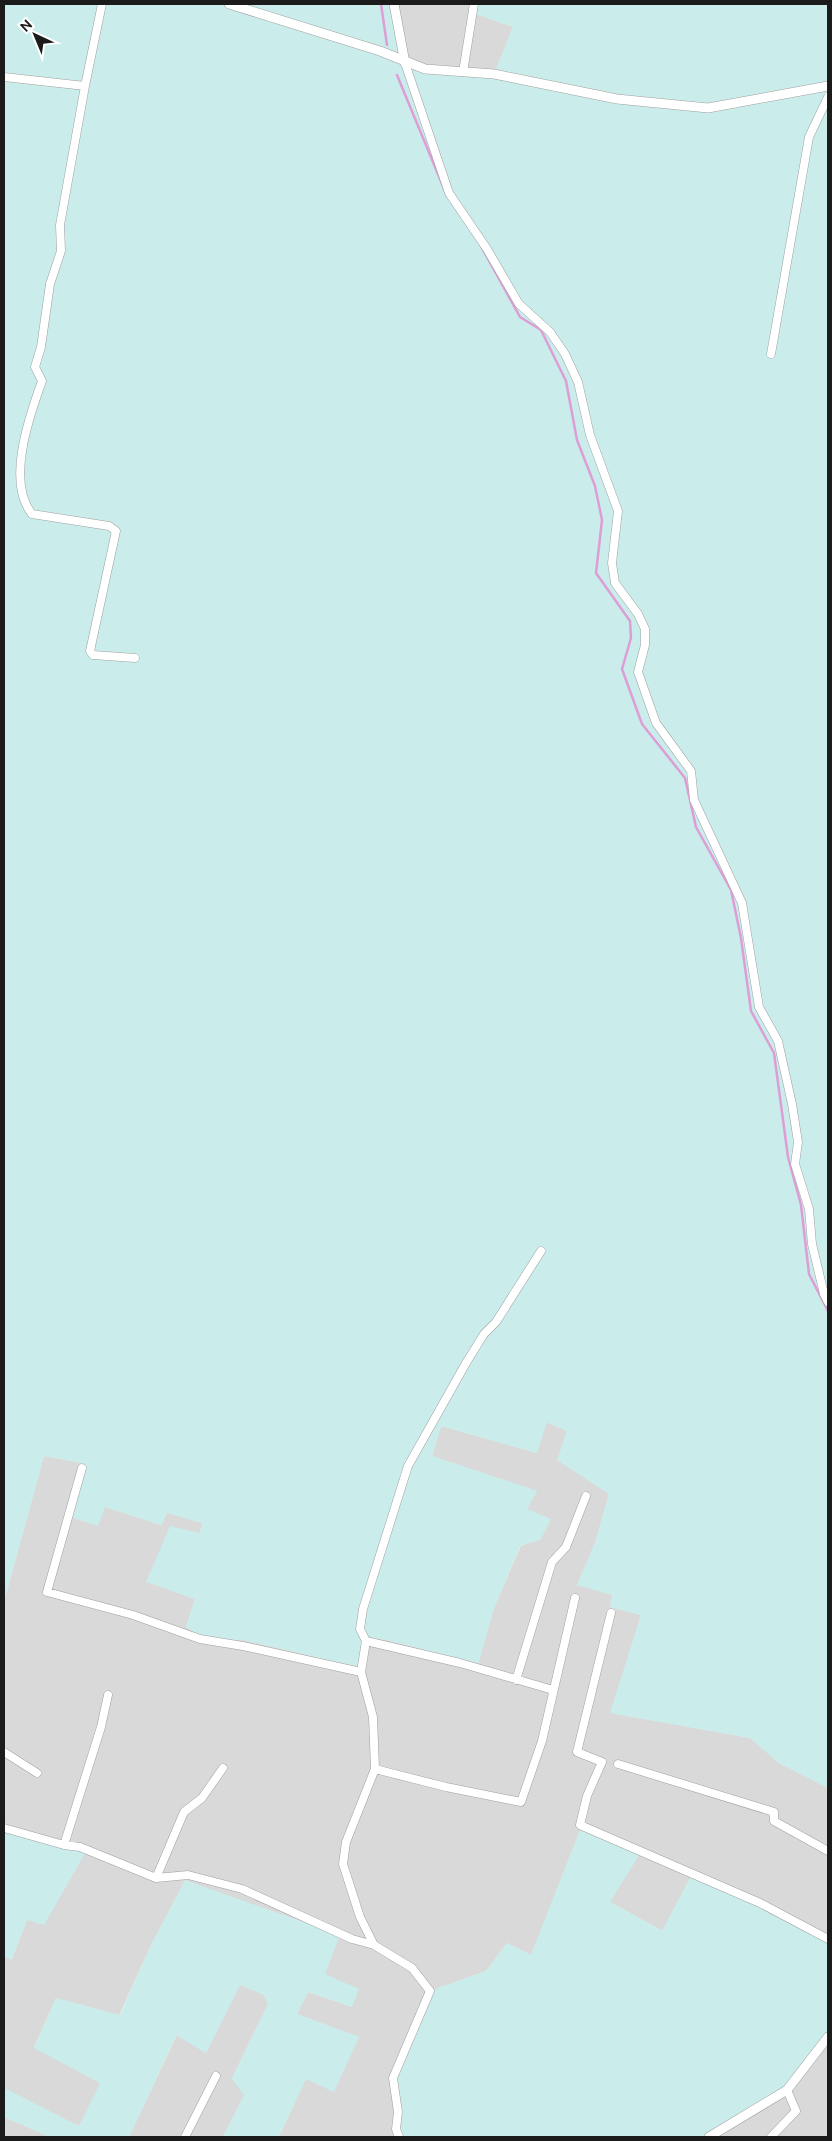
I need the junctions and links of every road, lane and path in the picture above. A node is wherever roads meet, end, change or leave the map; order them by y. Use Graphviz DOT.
graph roads {
  1 [pos="102,4"];
  2 [pos="229,4"];
  3 [pos="394,4"];
  4 [pos="474,4"];
  5 [pos="405,63"];
  6 [pos="463,72"];
  7 [pos="4,77"];
  8 [pos="85,86"];
  9 [pos="828,86"];
  10 [pos="828,97"];
  11 [pos="771,354"];
  12 [pos="135,658"];
  13 [pos="541,1251"];
  14 [pos="826,1294"];
  15 [pos="828,1302"];
  16 [pos="82,1468"];
  17 [pos="586,1496"];
  18 [pos="575,1598"];
  19 [pos="611,1613"];
  20 [pos="366,1641"];
  21 [pos="361,1672"];
  22 [pos="516,1680"];
  23 [pos="553,1690"];
  24 [pos="108,1695"];
  25 [pos="4,1752"];
  26 [pos="618,1764"];
  27 [pos="223,1768"];
  28 [pos="375,1769"];
  29 [pos="37,1773"];
  30 [pos="4,1828"];
  31 [pos="64,1845"];
  32 [pos="828,1851"];
  33 [pos="156,1878"];
  34 [pos="828,1939"];
  35 [pos="374,1945"];
  36 [pos="828,2037"];
  37 [pos="216,2076"];
  38 [pos="787,2090"];
  39 [pos="185,2137"];
  40 [pos="399,2137"];
  41 [pos="708,2137"];
  42 [pos="771,2137"];
  1 -- 8 [label="street"];
  2 -- 5 [label="street"];
  3 -- 5 [label="street"];
  4 -- 6 [label="street"];
  5 -- 6 [label="street"];
  5 -- 14 [label="street"];
  6 -- 9 [label="street"];
  7 -- 8 [label="street"];
  8 -- 12 [label="street"];
  10 -- 11 [label="street"];
  13 -- 20 [label="street"];
  14 -- 15 [label="street"];
  16 -- 21 [label="street"];
  17 -- 22 [label="street"];
  18 -- 23 [label="street"];
  19 -- 34 [label="street"];
  20 -- 21 [label="street"];
  20 -- 22 [label="street"];
  21 -- 28 [label="street"];
  22 -- 23 [label="street"];
  23 -- 28 [label="street"];
  24 -- 31 [label="street"];
  25 -- 29 [label="street"];
  26 -- 32 [label="street"];
  27 -- 33 [label="street"];
  28 -- 35 [label="street"];
  30 -- 31 [label="street"];
  31 -- 33 [label="street"];
  33 -- 35 [label="street"];
  35 -- 40 [label="street"];
  36 -- 38 [label="street"];
  37 -- 39 [label="street"];
  38 -- 41 [label="street"];
  38 -- 42 [label="street"];
}
